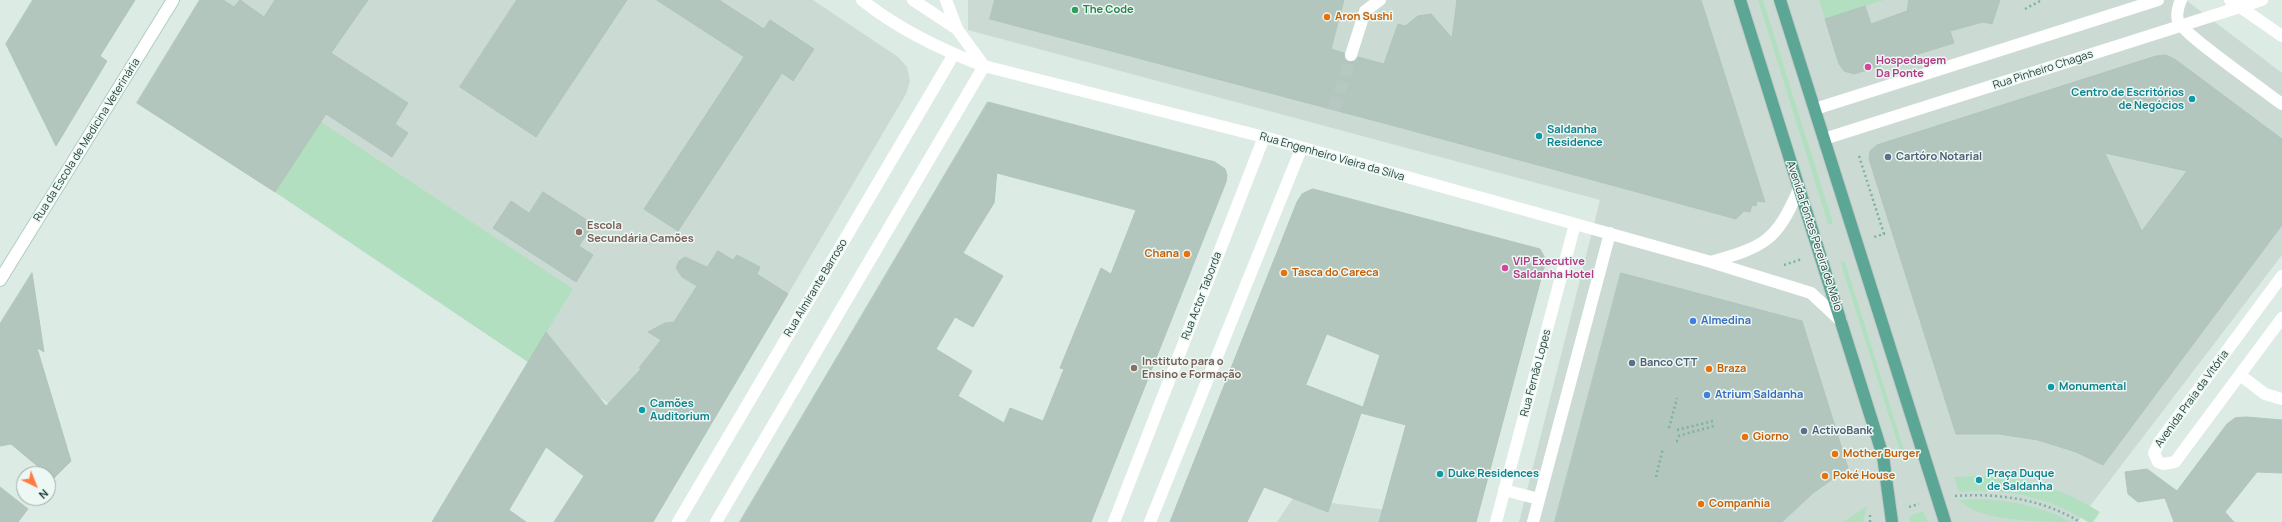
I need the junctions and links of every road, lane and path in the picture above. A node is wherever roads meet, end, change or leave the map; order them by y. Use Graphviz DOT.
graph roads {
  1 [pos="173,0"];
  2 [pos="862,0"];
  3 [pos="913,0"];
  4 [pos="946,0"];
  5 [pos="1380,0"];
  6 [pos="1740,0"];
  7 [pos="1780,0"];
  8 [pos="2042,0"];
  9 [pos="2158,0"];
  10 [pos="2181,0"];
  11 [pos="2230,0"];
  12 [pos="2262,0"];
  13 [pos="2241,7"];
  14 [pos="2025,9"];
  15 [pos="2181,26"];
  16 [pos="957,28"];
  17 [pos="2282,36"];
  18 [pos="954,54"];
  19 [pos="1351,55"];
  20 [pos="984,66"];
  21 [pos="2282,104"];
  22 [pos="1815,109"];
  23 [pos="1264,137"];
  24 [pos="1824,139"];
  25 [pos="1301,149"];
  26 [pos="1799,189"];
  27 [pos="1575,224"];
  28 [pos="1610,233"];
  29 [pos="1711,262"];
  30 [pos="2282,276"];
  31 [pos="0,280"];
  32 [pos="2282,318"];
  33 [pos="1841,321"];
  34 [pos="2240,375"];
  35 [pos="1677,398"];
  36 [pos="2282,399"];
  37 [pos="1713,421"];
  38 [pos="1714,426"];
  39 [pos="1669,428"];
  40 [pos="1677,430"];
  41 [pos="1678,436"];
  42 [pos="1663,448"];
  43 [pos="1656,477"];
  44 [pos="1504,490"];
  45 [pos="1539,499"];
  46 [pos="1937,499"];
  47 [pos="1891,518"];
  48 [pos="678,522"];
  49 [pos="716,522"];
  50 [pos="1114,522"];
  51 [pos="1150,522"];
  52 [pos="1496,522"];
  53 [pos="1533,522"];
  54 [pos="1945,522"];
  55 [pos="2080,522"];
  1 -- 31 [label="street, Rua da Escola de Medicina Veterinária"];
  2 -- 18 [label="street, Rua Engenheiro Vieira da Silva"];
  3 -- 16 [label="street"];
  4 -- 16 [label="street"];
  5 -- 19 [label="street"];
  6 -- 26 [label="main road, Avenida Fontes Pereira de Melo"];
  7 -- 22 [label="main road"];
  8 -- 14 [label="path"];
  9 -- 22 [label="street"];
  10 -- 15 [label="street"];
  11 -- 13 [label="street"];
  12 -- 13 [label="street, Rua Pinheiro Chagas"];
  13 -- 15 [label="street, Rua Pinheiro Chagas"];
  13 -- 17 [label="street"];
  15 -- 21 [label="street"];
  15 -- 24 [label="street, Rua Pinheiro Chagas"];
  16 -- 20 [label="street"];
  18 -- 20 [label="street, Rua Engenheiro Vieira da Silva"];
  18 -- 48 [label="street, Rua Almirante Barroso"];
  20 -- 23 [label="street, Rua Engenheiro Vieira da Silva"];
  20 -- 49 [label="street"];
  22 -- 24 [label="main road"];
  23 -- 25 [label="street, Rua Engenheiro Vieira da Silva"];
  23 -- 50 [label="street, Rua Actor Taborda"];
  24 -- 46 [label="main road"];
  25 -- 27 [label="street, Rua Engenheiro Vieira da Silva"];
  25 -- 51 [label="street"];
  26 -- 29 [label="street"];
  26 -- 33 [label="main road, Avenida Fontes Pereira de Melo"];
  27 -- 28 [label="street, Rua Engenheiro Vieira da Silva"];
  27 -- 44 [label="street, Rua Fernão Lopes"];
  28 -- 29 [label="street, Rua Engenheiro Vieira da Silva"];
  28 -- 45 [label="street"];
  29 -- 33 [label="street, Rua Engenheiro Vieira da Silva"];
  30 -- 34 [label="street, Avenida Praia da Vitória"];
  32 -- 34 [label="street, Avenida Praia da Vitória"];
  33 -- 47 [label="main road, Avenida Fontes Pereira de Melo"];
  34 -- 36 [label="street"];
  35 -- 39 [label="path"];
  37 -- 40 [label="path"];
  38 -- 41 [label="path"];
  42 -- 43 [label="path"];
  44 -- 45 [label="street"];
  44 -- 52 [label="street, Rua Fernão Lopes"];
  45 -- 53 [label="street"];
  46 -- 47 [label="path"];
  46 -- 54 [label="main road"];
  46 -- 55 [label="path"];
}
